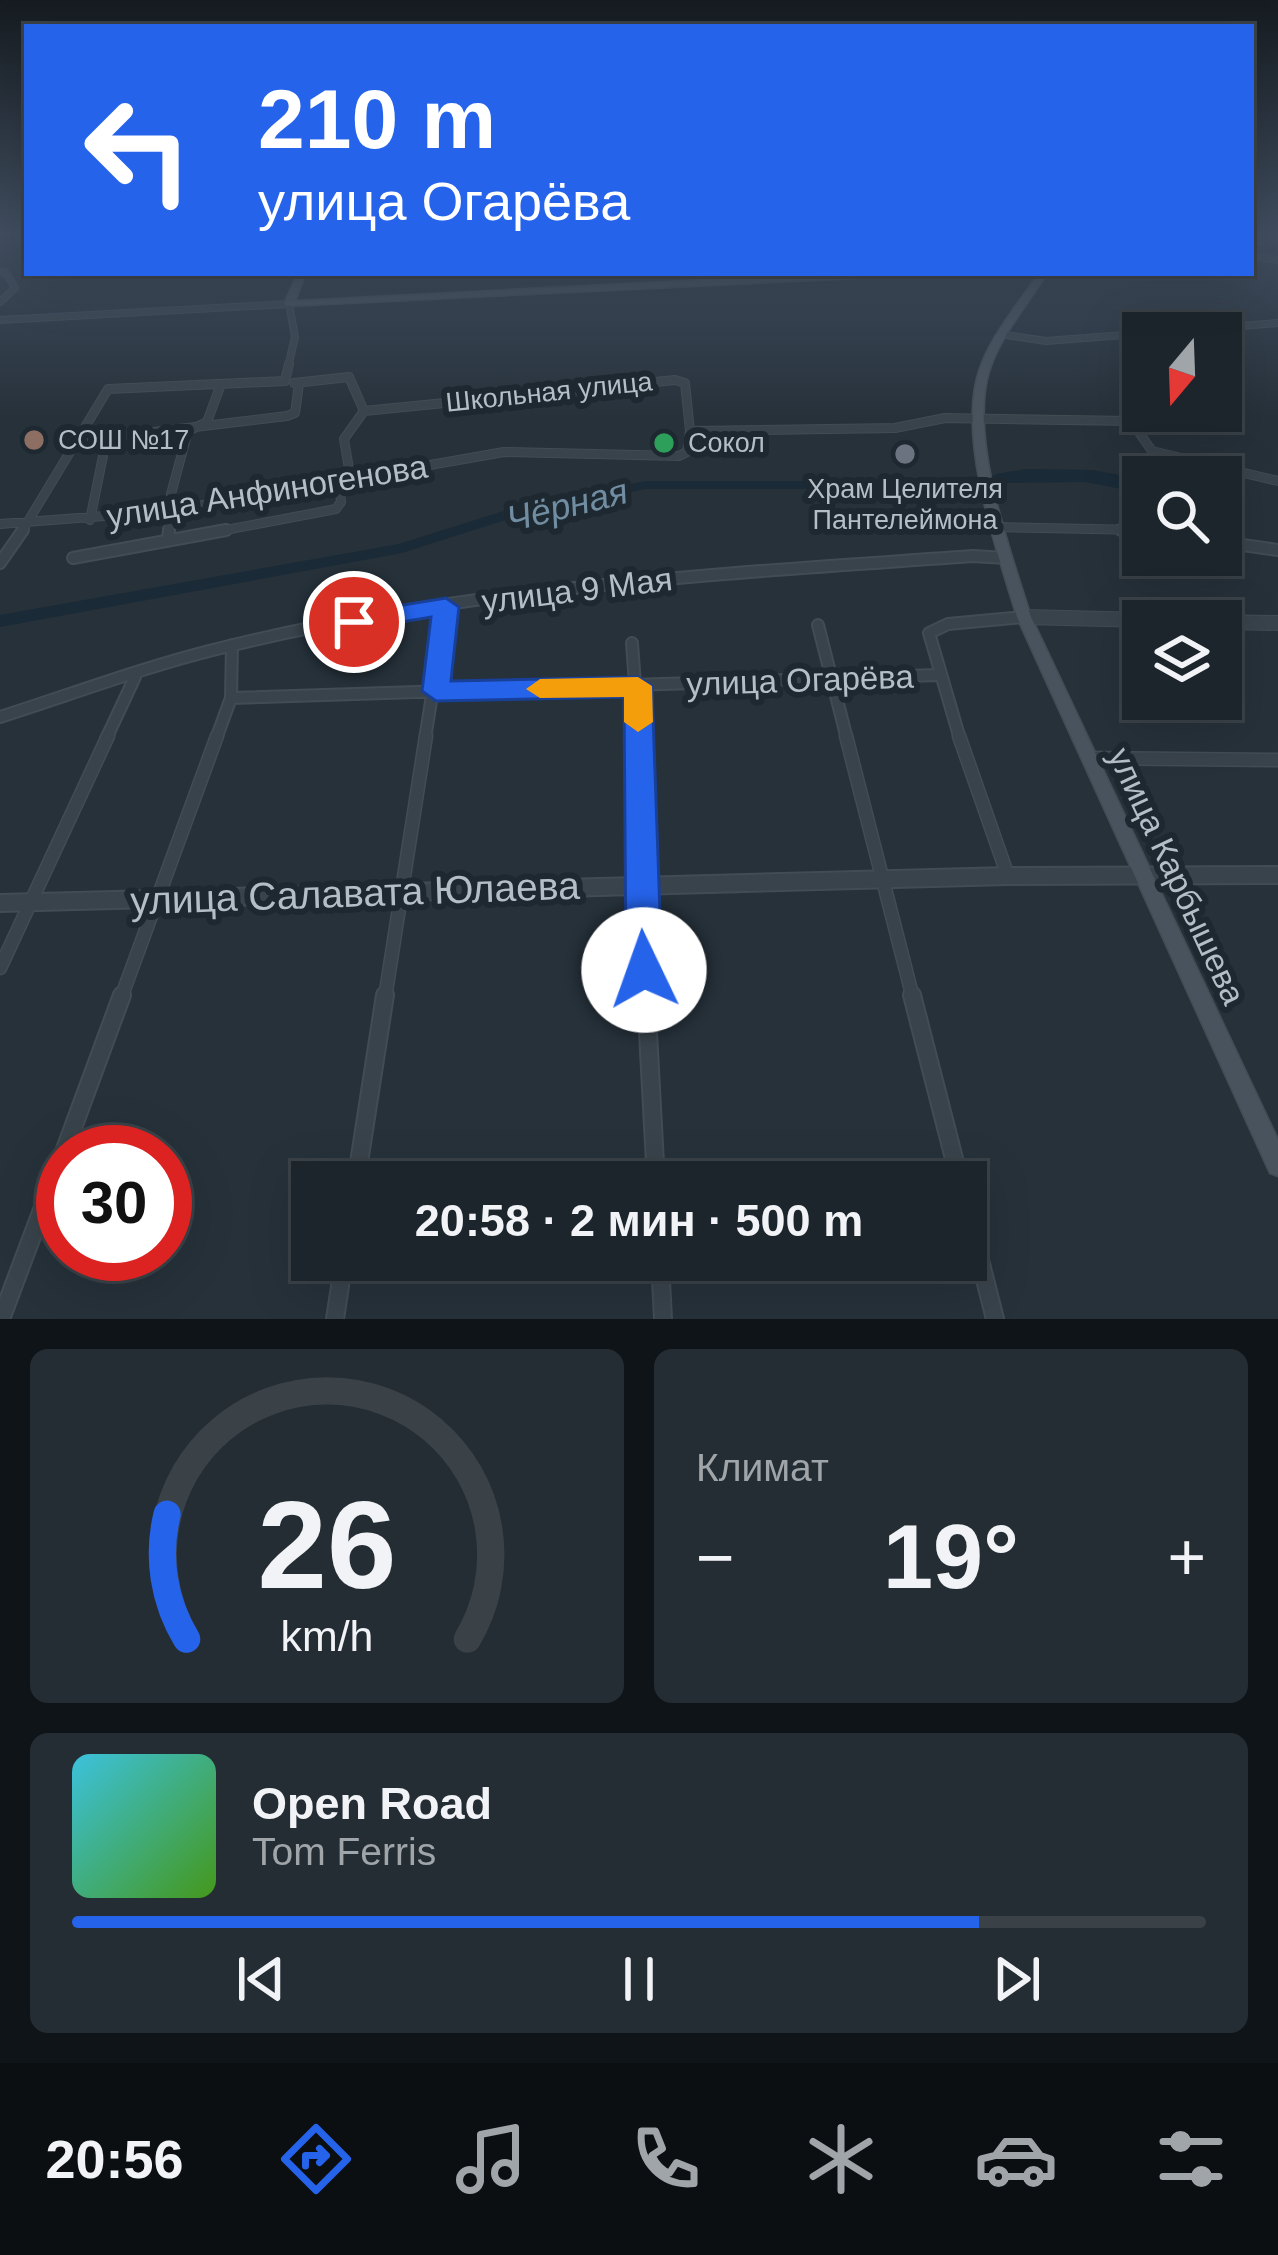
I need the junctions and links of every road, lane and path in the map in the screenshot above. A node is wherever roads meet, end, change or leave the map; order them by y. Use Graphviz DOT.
graph roads {
  1 [pos="293,295"];
  2 [pos="474,295"];
  3 [pos="1030,295"];
  4 [pos="289,304"];
  5 [pos="0,320"];
  6 [pos="1278,322"];
  7 [pos="1242,325"];
  8 [pos="1006,335"];
  9 [pos="1122,335"];
  10 [pos="285,381"];
  11 [pos="221,384"];
  12 [pos="299,384"];
  13 [pos="364,411"];
  14 [pos="981,420"];
  15 [pos="207,422"];
  16 [pos="225,425"];
  17 [pos="188,431"];
  18 [pos="690,431"];
  19 [pos="78,441"];
  20 [pos="103,456"];
  21 [pos="1278,481"];
  22 [pos="345,482"];
  23 [pos="169,512"];
  24 [pos="89,520"];
  25 [pos="0,524"];
  26 [pos="27,524"];
  27 [pos="996,527"];
  28 [pos="1122,530"];
  29 [pos="168,538"];
  30 [pos="1242,545"];
  31 [pos="1278,550"];
  32 [pos="73,558"];
  33 [pos="1006,558"];
  34 [pos="0,563"];
  35 [pos="446,607"];
  36 [pos="1024,617"];
  37 [pos="1122,619"];
  38 [pos="1242,622"];
  39 [pos="1278,623"];
  40 [pos="818,625"];
  41 [pos="632,644"];
  42 [pos="232,645"];
  43 [pos="938,675"];
  44 [pos="135,676"];
  45 [pos="833,679"];
  46 [pos="638,686"];
  47 [pos="436,691"];
  48 [pos="231,698"];
  49 [pos="2,720"];
  50 [pos="1089,758"];
  51 [pos="1278,760"];
  52 [pos="1143,875"];
  53 [pos="1278,875"];
  54 [pos="1008,876"];
  55 [pos="885,880"];
  56 [pos="640,885"];
  57 [pos="401,892"];
  58 [pos="159,900"];
  59 [pos="31,902"];
  60 [pos="0,903"];
  61 [pos="0,968"];
  62 [pos="74,1125"];
  63 [pos="359,1161"];
  64 [pos="655,1161"];
  65 [pos="955,1161"];
  66 [pos="1278,1165"];
  67 [pos="36,1225"];
  68 [pos="341,1281"];
  69 [pos="661,1281"];
  70 [pos="985,1281"];
  71 [pos="1,1319"];
  72 [pos="335,1319"];
  73 [pos="663,1319"];
  74 [pos="994,1319"];
  1 -- 4 [label="main road"];
  2 -- 4 [label="main road"];
  3 -- 8 [label="main road, улица Карбышева"];
  4 -- 5 [label="street"];
  4 -- 10 [label="street"];
  6 -- 7 [label="street"];
  8 -- 9 [label="street"];
  8 -- 14 [label="main road, улица Карбышева"];
  10 -- 11 [label="street"];
  10 -- 12 [label="street"];
  11 -- 15 [label="street"];
  11 -- 19 [label="street"];
  12 -- 13 [label="street"];
  12 -- 16 [label="street"];
  13 -- 18 [label="street, Школьная улица"];
  13 -- 22 [label="street"];
  14 -- 18 [label="street"];
  14 -- 21 [label="street"];
  14 -- 27 [label="main road, улица Карбышева"];
  15 -- 16 [label="street"];
  15 -- 17 [label="street"];
  16 -- 17 [label="street"];
  17 -- 19 [label="street"];
  17 -- 23 [label="street"];
  18 -- 22 [label="street, улица Анфиногенова"];
  19 -- 26 [label="street"];
  20 -- 24 [label="street"];
  22 -- 23 [label="street, улица Анфиногенова"];
  22 -- 29 [label="street"];
  23 -- 24 [label="street, улица Анфиногенова"];
  23 -- 29 [label="street"];
  24 -- 26 [label="street, улица Анфиногенова"];
  25 -- 26 [label="street, улица Анфиногенова"];
  26 -- 34 [label="street"];
  27 -- 28 [label="street"];
  27 -- 33 [label="main road, улица Карбышева"];
  29 -- 32 [label="street"];
  30 -- 31 [label="street"];
  33 -- 35 [label="street, улица 9 Мая"];
  33 -- 36 [label="main road, улица Карбышева"];
  35 -- 42 [label="street, улица 9 Мая"];
  35 -- 47 [label="street"];
  36 -- 37 [label="street"];
  36 -- 43 [label="street"];
  36 -- 50 [label="main road, улица Карбышева"];
  38 -- 39 [label="street"];
  40 -- 45 [label="street"];
  41 -- 46 [label="street"];
  42 -- 44 [label="street, улица 9 Мая"];
  42 -- 48 [label="street"];
  43 -- 45 [label="street, улица Огарёва"];
  43 -- 54 [label="street"];
  44 -- 49 [label="street, улица 9 Мая"];
  44 -- 59 [label="street"];
  45 -- 46 [label="street, улица Огарёва"];
  45 -- 55 [label="street"];
  46 -- 47 [label="street, улица Огарёва"];
  46 -- 56 [label="street"];
  47 -- 48 [label="street, улица Огарёва"];
  47 -- 57 [label="street"];
  48 -- 58 [label="street"];
  50 -- 51 [label="street"];
  50 -- 52 [label="main road, улица Карбышева"];
  52 -- 53 [label="street, улица Салавата Юлаева"];
  52 -- 54 [label="street, улица Салавата Юлаева"];
  52 -- 66 [label="main road, улица Карбышева"];
  54 -- 55 [label="street, улица Салавата Юлаева"];
  55 -- 56 [label="street, улица Салавата Юлаева"];
  55 -- 65 [label="street"];
  56 -- 57 [label="street, улица Салавата Юлаева"];
  56 -- 64 [label="street"];
  57 -- 58 [label="street, улица Салавата Юлаева"];
  57 -- 63 [label="street"];
  58 -- 59 [label="street, улица Салавата Юлаева"];
  58 -- 62 [label="street"];
  59 -- 60 [label="street, улица Салавата Юлаева"];
  59 -- 61 [label="street"];
  67 -- 71 [label="street"];
  68 -- 72 [label="street"];
  69 -- 73 [label="street"];
  70 -- 74 [label="street"];
}
